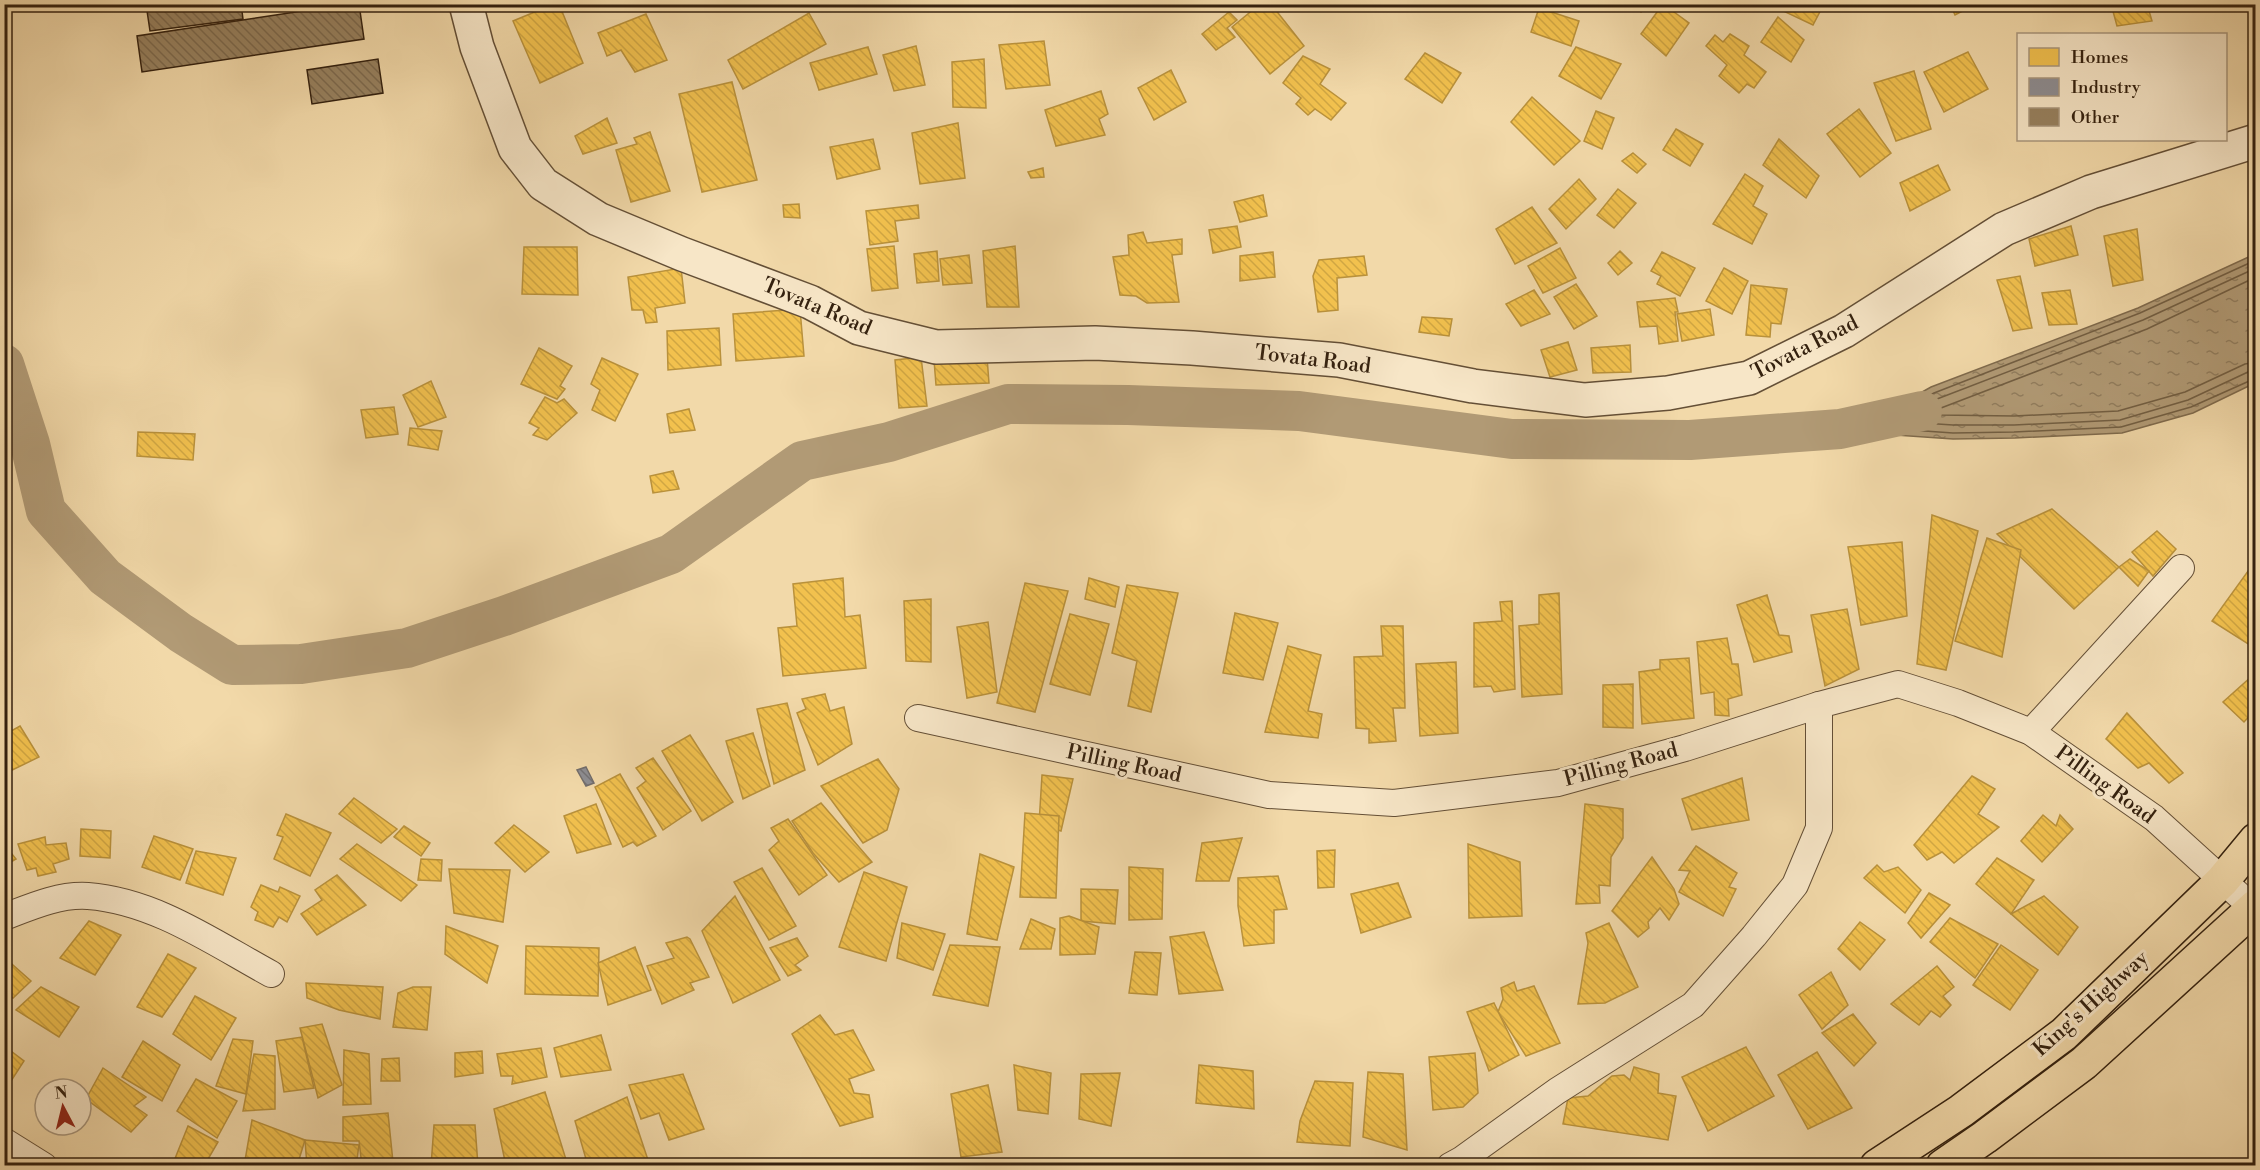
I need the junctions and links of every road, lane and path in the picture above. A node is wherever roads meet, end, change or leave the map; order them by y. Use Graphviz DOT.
graph roads {
  1 [pos="466,4"];
  2 [pos="2256,141"];
  3 [pos="2181,568"];
  4 [pos="1819,705"];
  5 [pos="918,718"];
  6 [pos="2031,732"];
  7 [pos="2256,840"];
  8 [pos="2222,881"];
  9 [pos="2254,907"];
  10 [pos="4,917"];
  11 [pos="272,974"];
  12 [pos="4,1141"];
  13 [pos="44,1166"];
  14 [pos="1450,1166"];
  15 [pos="1877,1166"];
  16 [pos="1943,1166"];
  1 -- 2 [label="street, Tovata Road"];
  3 -- 6 [label="street"];
  4 -- 5 [label="street, Pilling Road"];
  4 -- 6 [label="street, Pilling Road"];
  4 -- 14 [label="street"];
  6 -- 8 [label="street, Pilling Road"];
  7 -- 8 [label="highway, King's Highway"];
  8 -- 9 [label="street, Pilling Road"];
  8 -- 15 [label="highway, King's Highway"];
  9 -- 16 [label="highway, King's Highway"];
  10 -- 11 [label="street"];
  12 -- 13 [label="street"];
}
